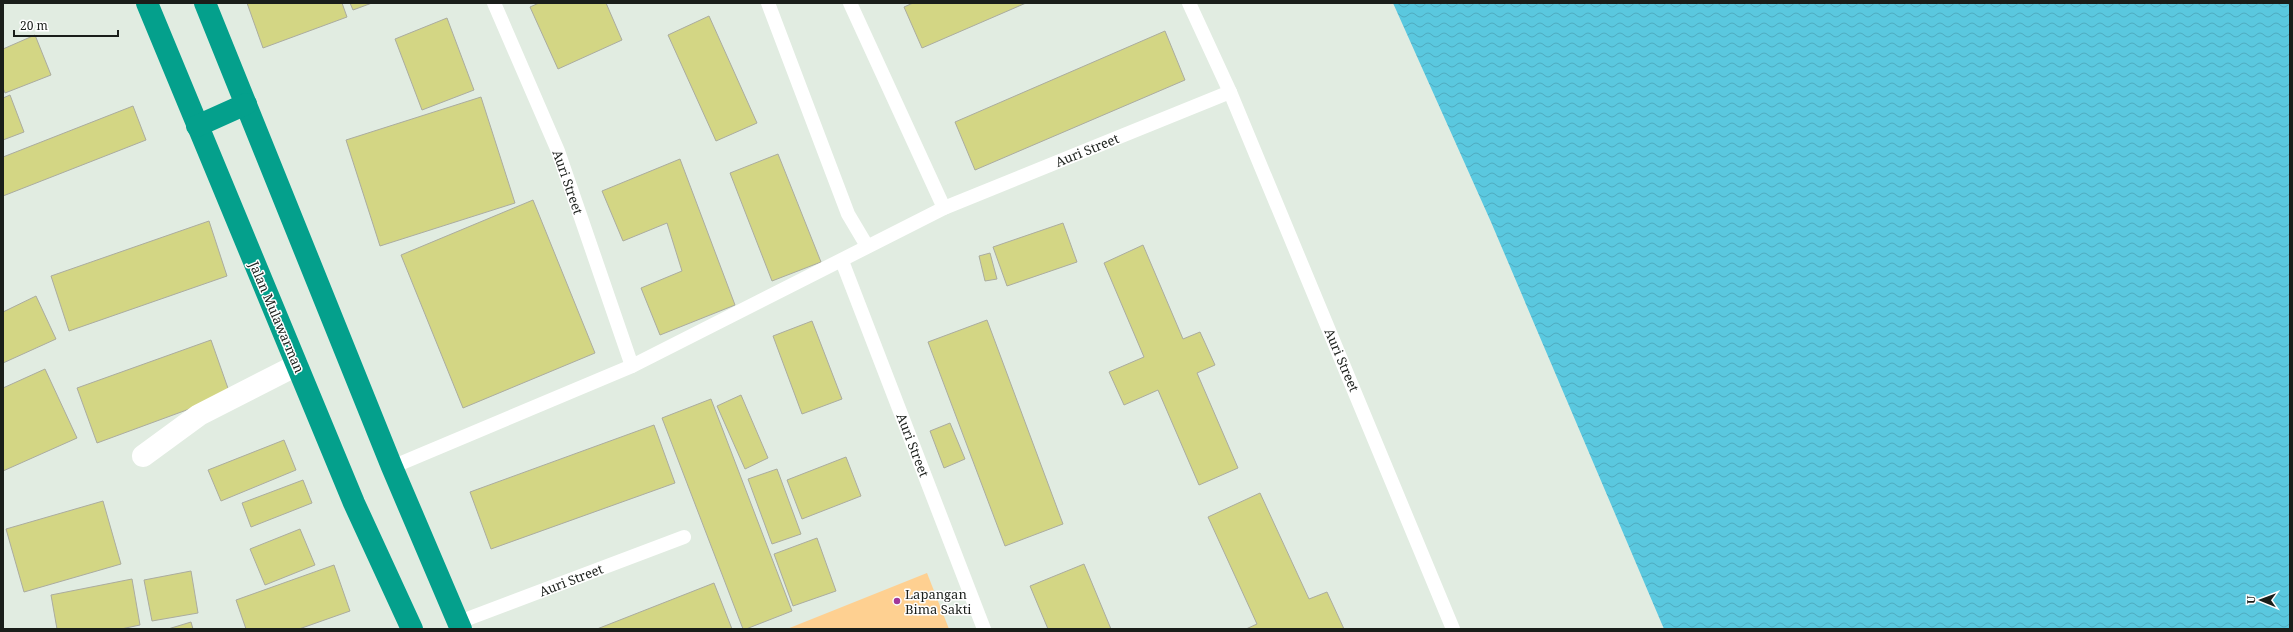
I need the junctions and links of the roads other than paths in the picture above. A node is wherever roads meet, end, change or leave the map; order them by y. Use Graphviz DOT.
graph roads {
  1 [pos="147,3"];
  2 [pos="205,3"];
  3 [pos="494,3"];
  4 [pos="768,3"];
  5 [pos="850,3"];
  6 [pos="1189,3"];
  7 [pos="1230,92"];
  8 [pos="246,104"];
  9 [pos="197,126"];
  10 [pos="944,208"];
  11 [pos="867,246"];
  12 [pos="842,261"];
  13 [pos="297,366"];
  14 [pos="632,366"];
  15 [pos="143,456"];
  16 [pos="392,467"];
  17 [pos="684,537"];
  18 [pos="460,626"];
  19 [pos="412,629"];
  20 [pos="984,629"];
  21 [pos="1453,629"];
  1 -- 9 [label="highway, Jalan Mulawarman"];
  2 -- 8 [label="highway"];
  3 -- 14 [label="lane, Auri Street"];
  4 -- 11 [label="lane"];
  5 -- 10 [label="lane"];
  6 -- 7 [label="lane, Auri Street"];
  7 -- 10 [label="lane, Auri Street"];
  7 -- 21 [label="lane, Auri Street"];
  8 -- 9 [label="highway"];
  8 -- 16 [label="highway"];
  9 -- 13 [label="highway, Jalan Mulawarman"];
  10 -- 11 [label="lane, Auri Street"];
  11 -- 12 [label="lane, Auri Street"];
  12 -- 14 [label="lane, Auri Street"];
  12 -- 20 [label="lane, Auri Street"];
  13 -- 15 [label="street"];
  13 -- 19 [label="highway, Jalan Mulawarman"];
  14 -- 16 [label="lane, Auri Street"];
  16 -- 18 [label="highway"];
  17 -- 18 [label="lane, Auri Street"];
}
